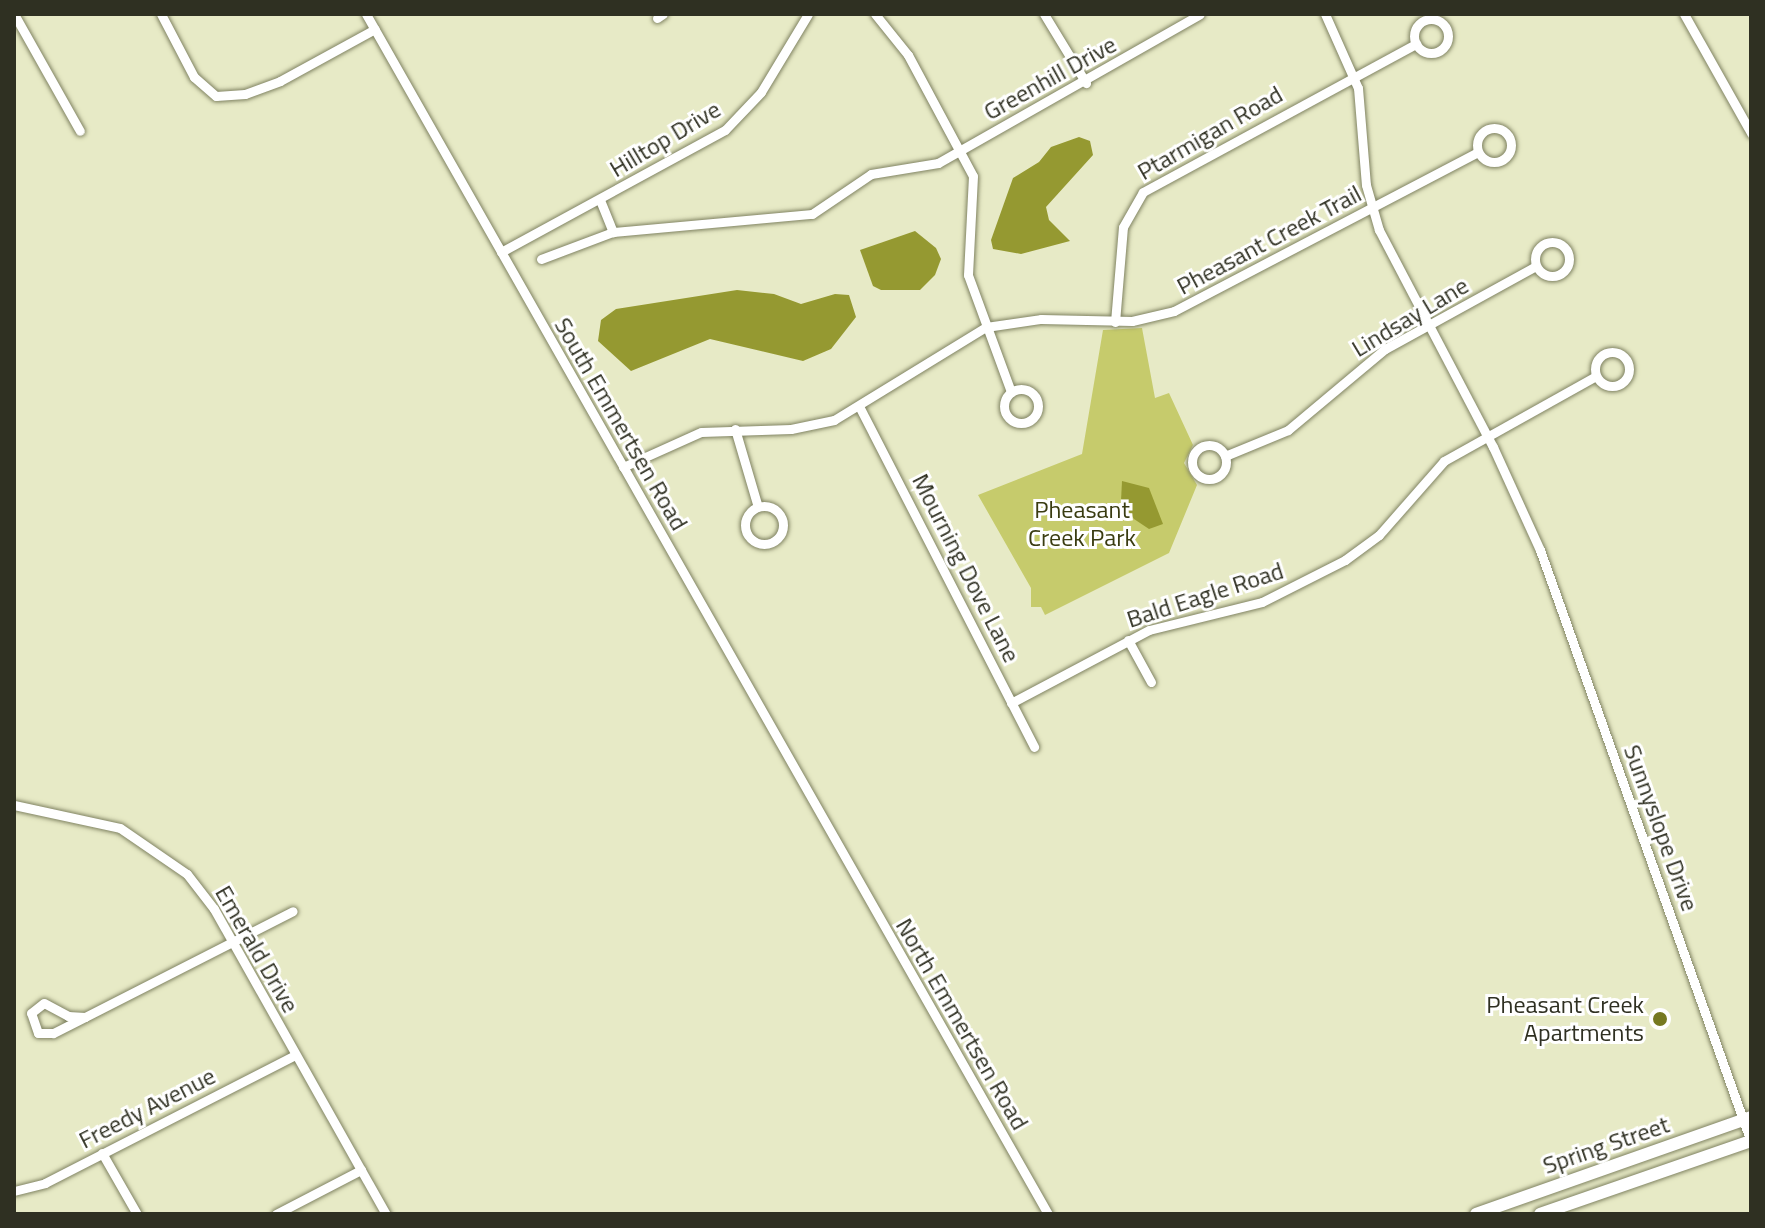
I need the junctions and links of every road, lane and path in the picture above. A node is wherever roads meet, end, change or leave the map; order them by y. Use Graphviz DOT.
graph roads {
  1 [pos="14,14"];
  2 [pos="161,14"];
  3 [pos="366,14"];
  4 [pos="808,14"];
  5 [pos="875,14"];
  6 [pos="1044,14"];
  7 [pos="1200,14"];
  8 [pos="1684,14"];
  9 [pos="1325,15"];
  10 [pos="375,29"];
  11 [pos="1416,44"];
  12 [pos="1355,75"];
  13 [pos="1086,83"];
  14 [pos="80,131"];
  15 [pos="1751,133"];
  16 [pos="960,151"];
  17 [pos="1478,152"];
  18 [pos="600,200"];
  19 [pos="1371,209"];
  20 [pos="613,232"];
  21 [pos="501,252"];
  22 [pos="541,259"];
  23 [pos="1536,266"];
  24 [pos="1115,322"];
  25 [pos="1428,325"];
  26 [pos="986,327"];
  27 [pos="1596,376"];
  28 [pos="1011,392"];
  29 [pos="860,408"];
  30 [pos="735,429"];
  31 [pos="1487,435"];
  32 [pos="1225,456"];
  33 [pos="623,467"];
  34 [pos="758,507"];
  35 [pos="1128,640"];
  36 [pos="1151,682"];
  37 [pos="1011,703"];
  38 [pos="1034,747"];
  39 [pos="14,805"];
  40 [pos="842,853"];
  41 [pos="293,911"];
  42 [pos="232,942"];
  43 [pos="85,1017"];
  44 [pos="295,1055"];
  45 [pos="1747,1118"];
  46 [pos="1751,1141"];
  47 [pos="102,1153"];
  48 [pos="1618,1164"];
  49 [pos="361,1170"];
  50 [pos="1624,1185"];
  51 [pos="14,1191"];
  52 [pos="137,1214"];
  53 [pos="276,1214"];
  54 [pos="386,1214"];
  55 [pos="1048,1214"];
  56 [pos="1476,1214"];
  57 [pos="1540,1214"];
  1 -- 14 [label="street"];
  2 -- 10 [label="street"];
  3 -- 10 [label="street, South Emmertsen Road"];
  4 -- 18 [label="street, Hilltop Drive"];
  5 -- 16 [label="street"];
  6 -- 13 [label="street"];
  7 -- 13 [label="street, Greenhill Drive"];
  8 -- 15 [label="street"];
  9 -- 12 [label="street"];
  10 -- 21 [label="street, South Emmertsen Road"];
  11 -- 12 [label="street, Ptarmigan Road"];
  12 -- 19 [label="street, Sunnyslope Drive"];
  12 -- 24 [label="street, Ptarmigan Road"];
  13 -- 16 [label="street, Greenhill Drive"];
  16 -- 20 [label="street, Greenhill Drive"];
  16 -- 26 [label="street"];
  17 -- 19 [label="street, Pheasant Creek Trail"];
  18 -- 20 [label="street"];
  18 -- 21 [label="street, Hilltop Drive"];
  19 -- 24 [label="street, Pheasant Creek Trail"];
  19 -- 25 [label="street, Sunnyslope Drive"];
  20 -- 22 [label="street, Greenhill Drive"];
  21 -- 33 [label="street, South Emmertsen Road"];
  23 -- 25 [label="street, Lindsay Lane"];
  24 -- 26 [label="street, Pheasant Creek Trail"];
  25 -- 31 [label="street, Sunnyslope Drive"];
  25 -- 32 [label="street, Lindsay Lane"];
  26 -- 28 [label="street"];
  26 -- 29 [label="street, Pheasant Creek Trail"];
  27 -- 31 [label="street, Bald Eagle Road"];
  29 -- 30 [label="street, Pheasant Creek Trail"];
  29 -- 37 [label="street, Mourning Dove Lane"];
  30 -- 33 [label="street, Pheasant Creek Trail"];
  30 -- 34 [label="street"];
  31 -- 35 [label="street, Bald Eagle Road"];
  31 -- 45 [label="street, Sunnyslope Drive"];
  33 -- 40 [label="street, South Emmertsen Road"];
  34 -- 34 [label="street"];
  35 -- 36 [label="street"];
  35 -- 37 [label="street, Bald Eagle Road"];
  37 -- 38 [label="street, Mourning Dove Lane"];
  39 -- 42 [label="street, Emerald Drive"];
  40 -- 55 [label="street, North Emmertsen Road"];
  41 -- 42 [label="street"];
  42 -- 43 [label="street"];
  42 -- 44 [label="street, Emerald Drive"];
  43 -- 43 [label="street"];
  44 -- 47 [label="street, Freedy Avenue"];
  44 -- 49 [label="street, Emerald Drive"];
  45 -- 46 [label="street, Sunnyslope Drive"];
  45 -- 48 [label="main road, Spring Street"];
  46 -- 50 [label="main road, Spring Street"];
  47 -- 51 [label="street, Freedy Avenue"];
  47 -- 52 [label="street"];
  48 -- 50 [label="main road"];
  48 -- 56 [label="main road, Spring Street"];
  49 -- 53 [label="street"];
  49 -- 54 [label="street, Emerald Drive"];
  50 -- 57 [label="main road, Spring Street"];
}
